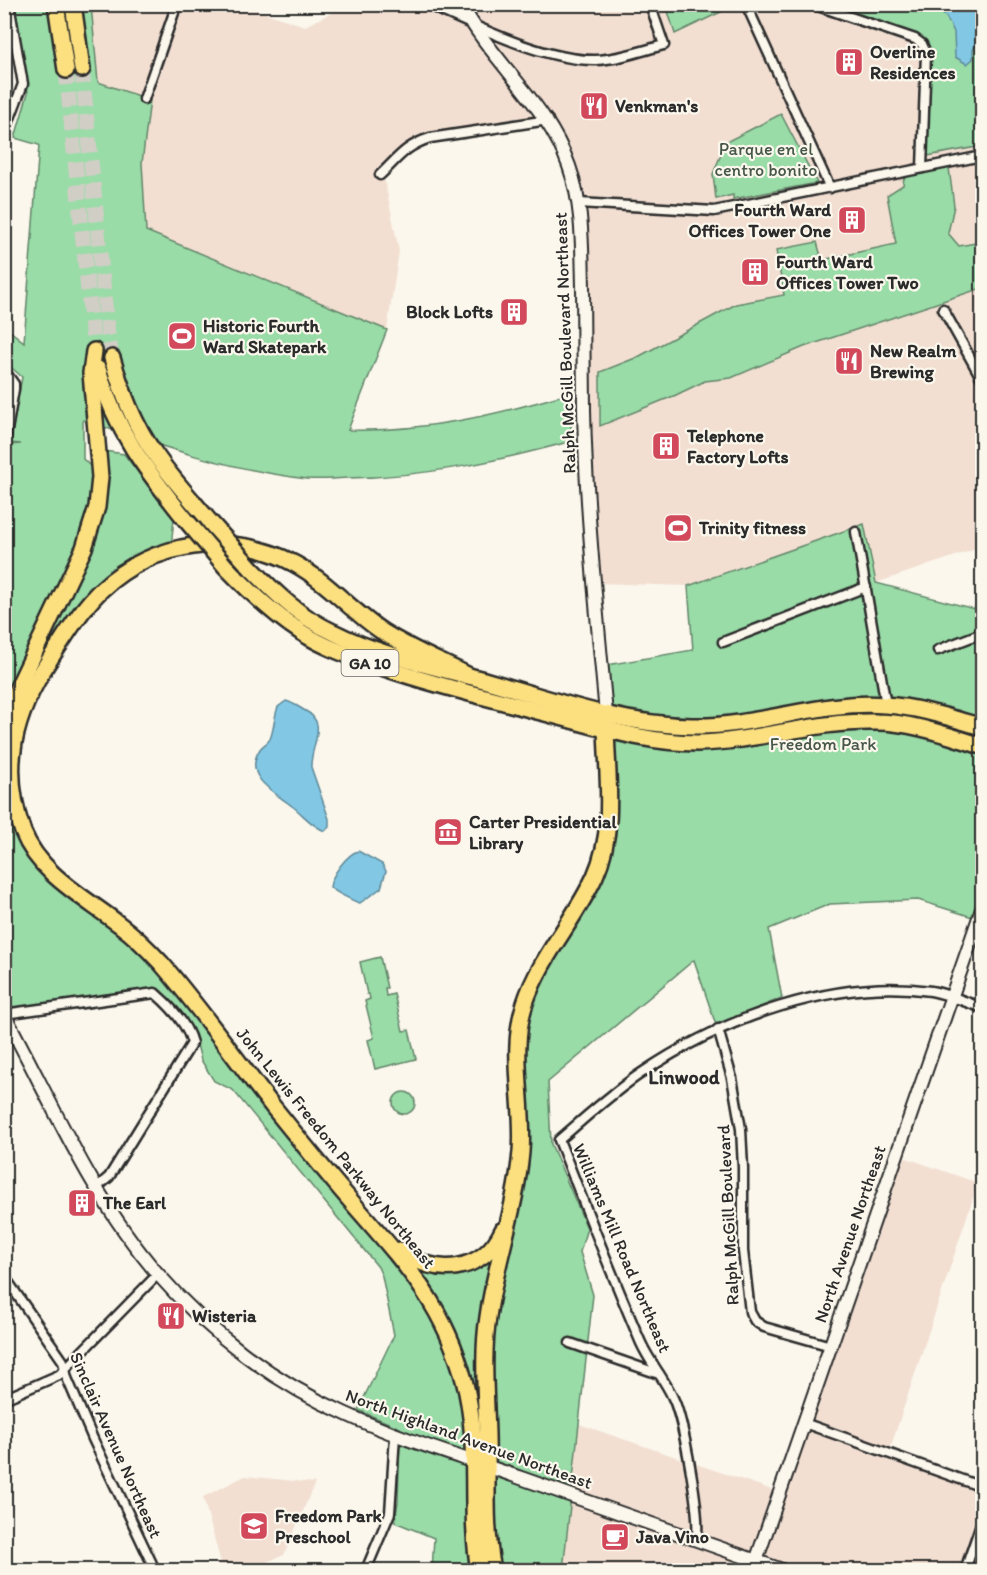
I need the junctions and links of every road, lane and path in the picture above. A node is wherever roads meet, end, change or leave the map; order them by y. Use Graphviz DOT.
graph roads {
  1 [pos="9,4"];
  2 [pos="56,4"];
  3 [pos="73,4"];
  4 [pos="177,4"];
  5 [pos="426,4"];
  6 [pos="461,4"];
  7 [pos="650,4"];
  8 [pos="746,4"];
  9 [pos="812,4"];
  10 [pos="475,26"];
  11 [pos="82,69"];
  12 [pos="66,70"];
  13 [pos="144,99"];
  14 [pos="8,113"];
  15 [pos="548,120"];
  16 [pos="4,134"];
  17 [pos="982,156"];
  18 [pos="922,168"];
  19 [pos="380,175"];
  20 [pos="830,188"];
  21 [pos="579,203"];
  22 [pos="943,309"];
  23 [pos="112,358"];
  24 [pos="979,367"];
  25 [pos="4,369"];
  26 [pos="982,379"];
  27 [pos="4,448"];
  28 [pos="856,532"];
  29 [pos="866,587"];
  30 [pos="982,633"];
  31 [pos="723,642"];
  32 [pos="938,650"];
  33 [pos="469,676"];
  34 [pos="886,705"];
  35 [pos="606,722"];
  36 [pos="982,727"];
  37 [pos="982,746"];
  38 [pos="10,787"];
  39 [pos="982,909"];
  40 [pos="951,997"];
  41 [pos="982,1008"];
  42 [pos="5,1014"];
  43 [pos="718,1029"];
  44 [pos="96,1188"];
  45 [pos="515,1192"];
  46 [pos="378,1230"];
  47 [pos="158,1274"];
  48 [pos="4,1276"];
  49 [pos="570,1343"];
  50 [pos="831,1346"];
  51 [pos="64,1370"];
  52 [pos="659,1374"];
  53 [pos="4,1399"];
  54 [pos="804,1423"];
  55 [pos="395,1435"];
  56 [pos="480,1464"];
  57 [pos="982,1487"];
  58 [pos="982,1521"];
  59 [pos="696,1540"];
  60 [pos="754,1566"];
  61 [pos="155,1570"];
  62 [pos="366,1570"];
  63 [pos="479,1570"];
  64 [pos="493,1570"];
  65 [pos="782,1570"];
  66 [pos="965,1570"];
  1 -- 14 [label="street"];
  2 -- 12 [label="highway"];
  3 -- 11 [label="highway"];
  4 -- 13 [label="street"];
  5 -- 10 [label="street"];
  6 -- 10 [label="main road, Ralph McGill Boulevard Northeast"];
  7 -- 10 [label="street"];
  8 -- 20 [label="street"];
  9 -- 18 [label="street"];
  10 -- 15 [label="main road, Ralph McGill Boulevard Northeast"];
  14 -- 16 [label="street"];
  15 -- 19 [label="street"];
  15 -- 21 [label="main road, Ralph McGill Boulevard Northeast"];
  17 -- 18 [label="street"];
  18 -- 20 [label="street"];
  20 -- 21 [label="street"];
  21 -- 35 [label="main road, Ralph McGill Boulevard Northeast"];
  22 -- 24 [label="street"];
  23 -- 33 [label="highway, GA 10, bridge"];
  24 -- 26 [label="street"];
  25 -- 27 [label="street"];
  28 -- 29 [label="street"];
  29 -- 31 [label="street"];
  29 -- 34 [label="street"];
  30 -- 32 [label="street"];
  33 -- 35 [label="highway, GA 10"];
  33 -- 38 [label="highway"];
  34 -- 35 [label="highway, GA 10"];
  34 -- 36 [label="highway, GA 10"];
  35 -- 37 [label="highway, GA 10"];
  35 -- 38 [label="highway, GA 10, bridge"];
  35 -- 45 [label="highway, John Lewis Freedom Parkway Northeast"];
  38 -- 46 [label="highway, John Lewis Freedom Parkway Northeast"];
  39 -- 40 [label="main road, North Avenue Northeast"];
  40 -- 41 [label="street"];
  40 -- 43 [label="street"];
  40 -- 50 [label="main road, North Avenue Northeast"];
  42 -- 44 [label="main road, North Highland Avenue Northeast"];
  42 -- 44 [label="street"];
  43 -- 50 [label="street, Ralph McGill Boulevard"];
  43 -- 52 [label="street, Williams Mill Road Northeast"];
  44 -- 47 [label="main road, North Highland Avenue Northeast"];
  45 -- 46 [label="highway"];
  45 -- 56 [label="highway, John Lewis Freedom Parkway Northeast"];
  46 -- 56 [label="highway, John Lewis Freedom Parkway Northeast"];
  47 -- 51 [label="street"];
  47 -- 55 [label="main road, North Highland Avenue Northeast"];
  48 -- 51 [label="street, Sinclair Avenue Northeast"];
  49 -- 52 [label="street"];
  50 -- 54 [label="main road, North Avenue Northeast"];
  51 -- 53 [label="street"];
  51 -- 61 [label="street, Sinclair Avenue Northeast"];
  52 -- 59 [label="street, Williams Mill Road Northeast"];
  54 -- 57 [label="street"];
  54 -- 60 [label="main road, North Avenue Northeast"];
  55 -- 56 [label="main road, North Highland Avenue Northeast"];
  55 -- 62 [label="street"];
  56 -- 59 [label="main road, North Highland Avenue Northeast"];
  56 -- 63 [label="highway, John Lewis Freedom Parkway Northeast"];
  56 -- 64 [label="highway, John Lewis Freedom Parkway Northeast"];
  58 -- 66 [label="street"];
  59 -- 60 [label="main road, North Highland Avenue Northeast"];
  60 -- 65 [label="main road, North Highland Avenue Northeast"];
}
